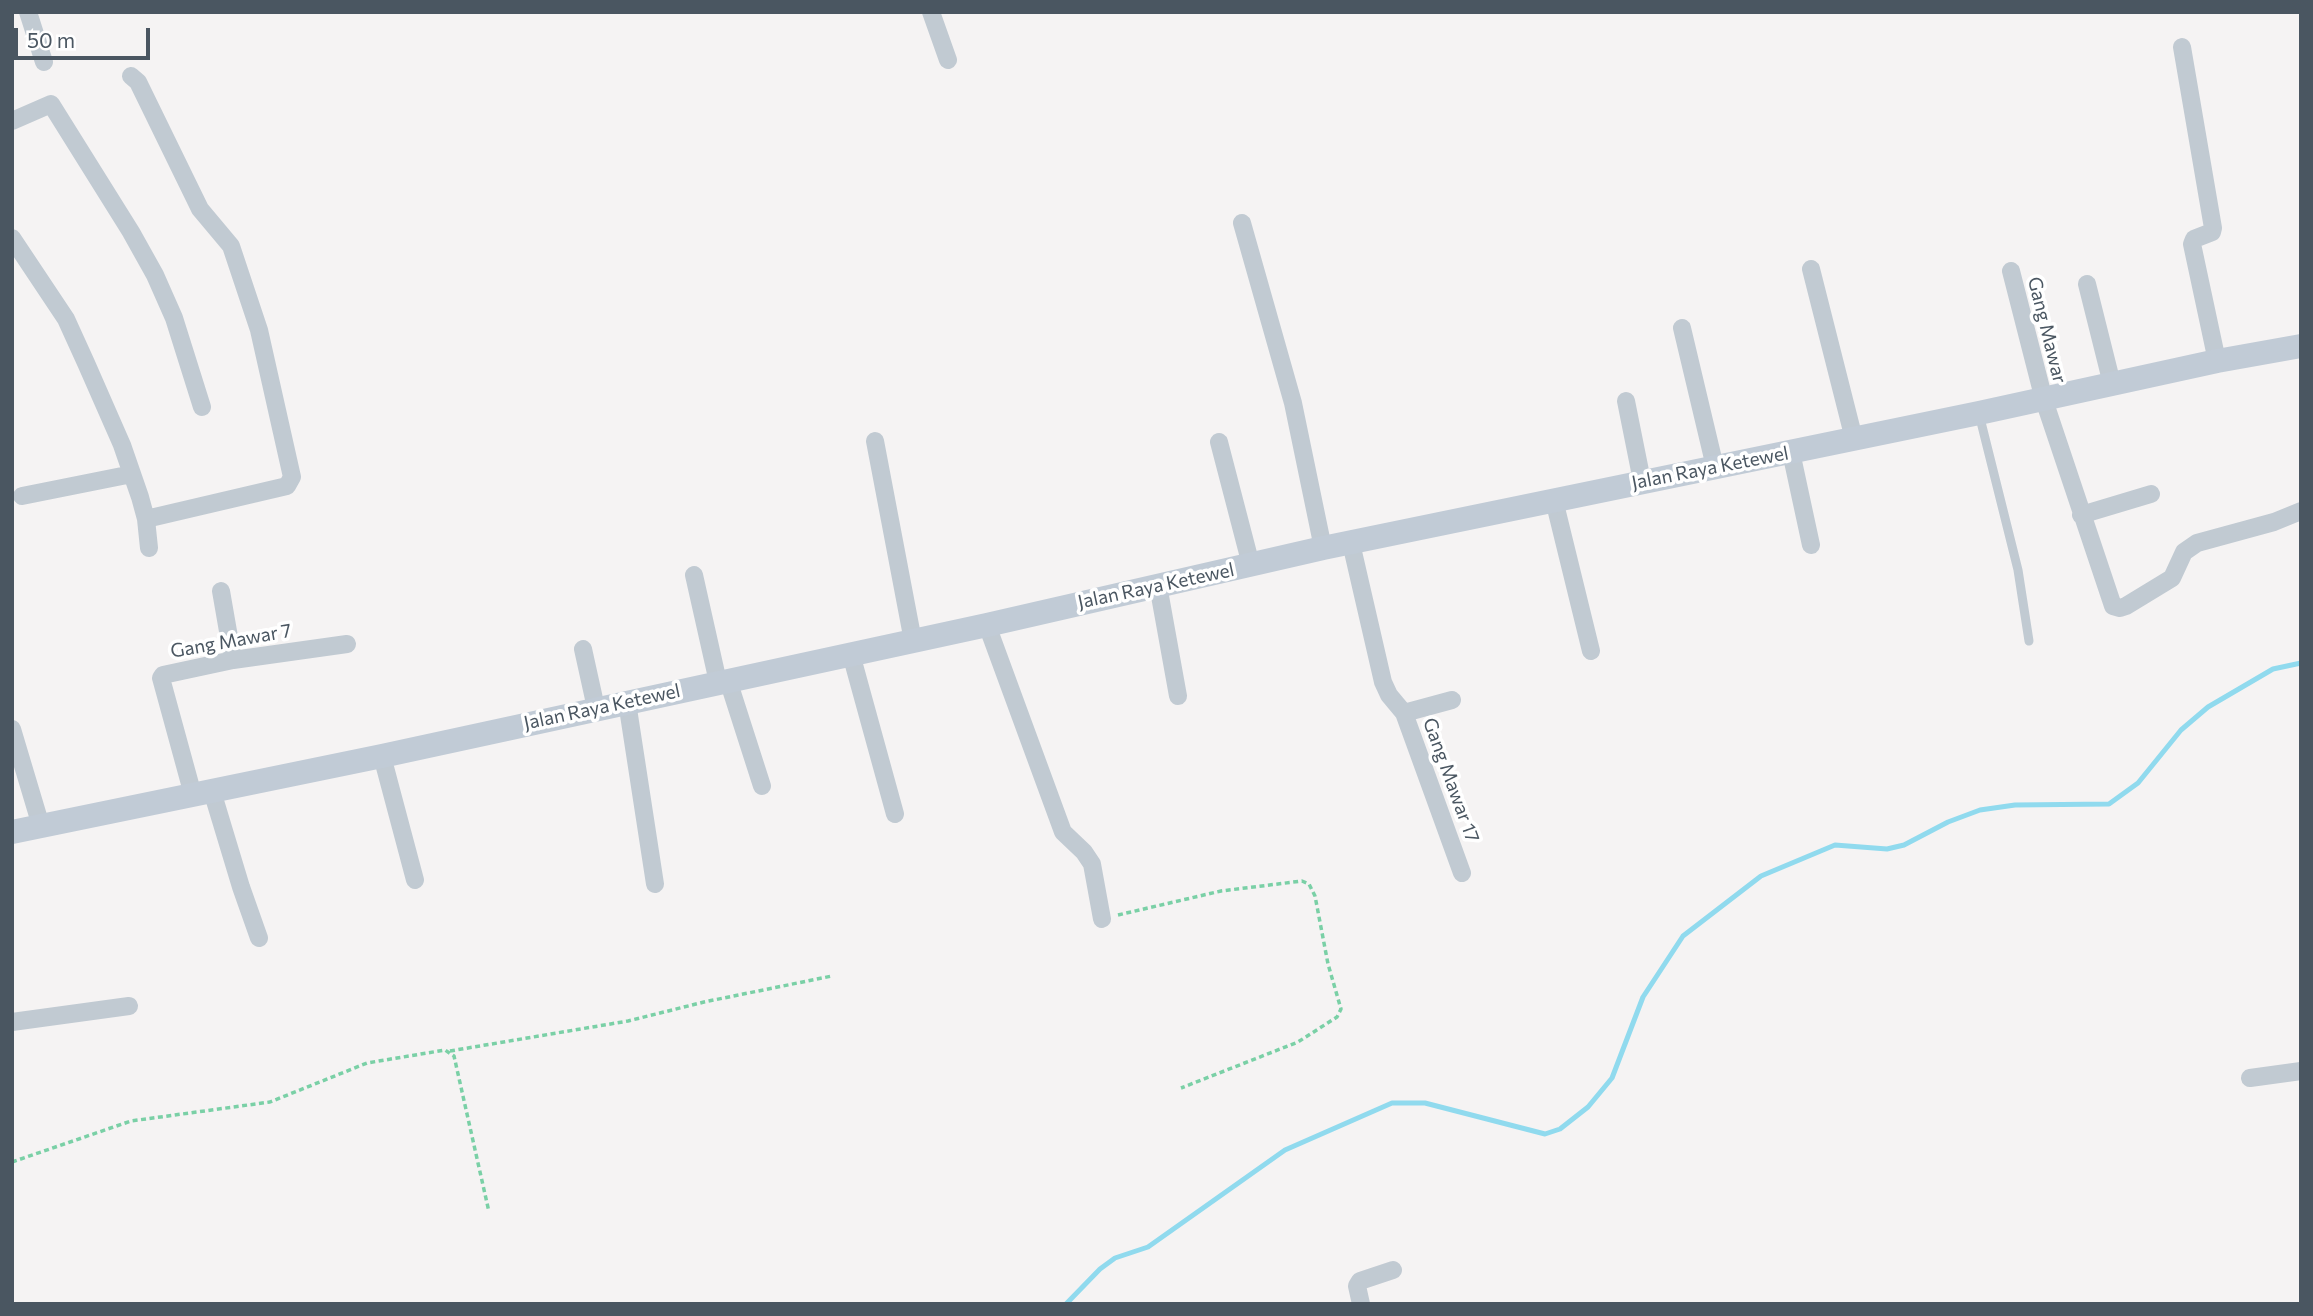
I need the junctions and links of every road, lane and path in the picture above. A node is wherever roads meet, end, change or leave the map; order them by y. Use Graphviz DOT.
graph roads {
  1 [pos="28,12"];
  2 [pos="931,12"];
  3 [pos="2182,47"];
  4 [pos="948,60"];
  5 [pos="44,62"];
  6 [pos="131,76"];
  7 [pos="12,121"];
  8 [pos="1242,223"];
  9 [pos="14,245"];
  10 [pos="1811,269"];
  11 [pos="2011,271"];
  12 [pos="2087,284"];
  13 [pos="1682,328"];
  14 [pos="2301,346"];
  15 [pos="2217,361"];
  16 [pos="2112,384"];
  17 [pos="2044,400"];
  18 [pos="1626,401"];
  19 [pos="202,407"];
  20 [pos="1979,413"];
  21 [pos="1854,439"];
  22 [pos="875,441"];
  23 [pos="1219,442"];
  24 [pos="1791,452"];
  25 [pos="1715,467"];
  26 [pos="132,474"];
  27 [pos="1642,481"];
  28 [pos="2151,494"];
  29 [pos="22,496"];
  30 [pos="1554,500"];
  31 [pos="2301,511"];
  32 [pos="2081,515"];
  33 [pos="146,519"];
  34 [pos="1351,543"];
  35 [pos="1811,545"];
  36 [pos="149,548"];
  37 [pos="1323,548"];
  38 [pos="1251,565"];
  39 [pos="694,575"];
  40 [pos="1158,585"];
  41 [pos="221,591"];
  42 [pos="987,625"];
  43 [pos="913,641"];
  44 [pos="2029,641"];
  45 [pos="347,644"];
  46 [pos="583,649"];
  47 [pos="1591,651"];
  48 [pos="851,654"];
  49 [pos="233,660"];
  50 [pos="723,681"];
  51 [pos="1178,696"];
  52 [pos="1452,700"];
  53 [pos="627,702"];
  54 [pos="596,709"];
  55 [pos="1404,713"];
  56 [pos="12,729"];
  57 [pos="382,756"];
  58 [pos="762,786"];
  59 [pos="202,793"];
  60 [pos="895,814"];
  61 [pos="41,826"];
  62 [pos="12,832"];
  63 [pos="1462,873"];
  64 [pos="415,880"];
  65 [pos="655,884"];
  66 [pos="1102,919"];
  67 [pos="259,938"];
  68 [pos="832,976"];
  69 [pos="129,1006"];
  70 [pos="12,1022"];
  71 [pos="450,1051"];
  72 [pos="2301,1071"];
  73 [pos="2250,1078"];
  74 [pos="1181,1088"];
  75 [pos="12,1162"];
  76 [pos="489,1212"];
  77 [pos="1393,1270"];
  78 [pos="1361,1304"];
  1 -- 5 [label="street"];
  2 -- 4 [label="street"];
  3 -- 15 [label="street"];
  6 -- 33 [label="street"];
  7 -- 19 [label="street"];
  8 -- 37 [label="street"];
  9 -- 26 [label="street"];
  10 -- 21 [label="street"];
  11 -- 17 [label="street, Gang Mawar"];
  12 -- 16 [label="street"];
  13 -- 25 [label="street"];
  14 -- 15 [label="main road, Jalan Raya Ketewel"];
  15 -- 16 [label="main road, Jalan Raya Ketewel"];
  16 -- 17 [label="main road, Jalan Raya Ketewel"];
  17 -- 20 [label="main road, Jalan Raya Ketewel"];
  17 -- 32 [label="street, Gang Mawar"];
  18 -- 27 [label="street"];
  20 -- 21 [label="main road, Jalan Raya Ketewel"];
  20 -- 44 [label="lane"];
  21 -- 24 [label="main road, Jalan Raya Ketewel"];
  22 -- 43 [label="street"];
  23 -- 38 [label="street"];
  24 -- 25 [label="main road, Jalan Raya Ketewel"];
  24 -- 35 [label="street"];
  25 -- 27 [label="main road, Jalan Raya Ketewel"];
  26 -- 29 [label="street"];
  26 -- 33 [label="street"];
  27 -- 30 [label="main road, Jalan Raya Ketewel"];
  28 -- 32 [label="street"];
  30 -- 34 [label="main road, Jalan Raya Ketewel"];
  30 -- 47 [label="street"];
  31 -- 32 [label="street, Gang Mawar"];
  33 -- 36 [label="street"];
  34 -- 37 [label="main road, Jalan Raya Ketewel"];
  34 -- 55 [label="street, Gang Mawar 17"];
  37 -- 38 [label="main road, Jalan Raya Ketewel"];
  38 -- 40 [label="main road, Jalan Raya Ketewel"];
  39 -- 50 [label="street"];
  40 -- 42 [label="main road, Jalan Raya Ketewel"];
  40 -- 51 [label="street"];
  41 -- 49 [label="street"];
  42 -- 43 [label="main road, Jalan Raya Ketewel"];
  42 -- 66 [label="street"];
  43 -- 48 [label="main road, Jalan Raya Ketewel"];
  45 -- 49 [label="street, Gang Mawar 7"];
  46 -- 54 [label="street"];
  48 -- 50 [label="main road, Jalan Raya Ketewel"];
  48 -- 60 [label="street"];
  49 -- 59 [label="street, Gang Mawar 7"];
  50 -- 53 [label="main road, Jalan Raya Ketewel"];
  50 -- 58 [label="street"];
  52 -- 55 [label="street"];
  53 -- 54 [label="main road, Jalan Raya Ketewel"];
  53 -- 65 [label="street"];
  54 -- 57 [label="main road, Jalan Raya Ketewel"];
  55 -- 63 [label="street, Gang Mawar 17"];
  56 -- 61 [label="street"];
  57 -- 59 [label="main road, Jalan Raya Ketewel"];
  57 -- 64 [label="street"];
  59 -- 61 [label="main road, Jalan Raya Ketewel"];
  59 -- 67 [label="street"];
  61 -- 62 [label="main road, Jalan Raya Ketewel"];
  66 -- 74 [label="path"];
  68 -- 71 [label="path"];
  69 -- 70 [label="street"];
  71 -- 75 [label="path"];
  71 -- 76 [label="path"];
  72 -- 73 [label="street"];
  77 -- 78 [label="street"];
}
